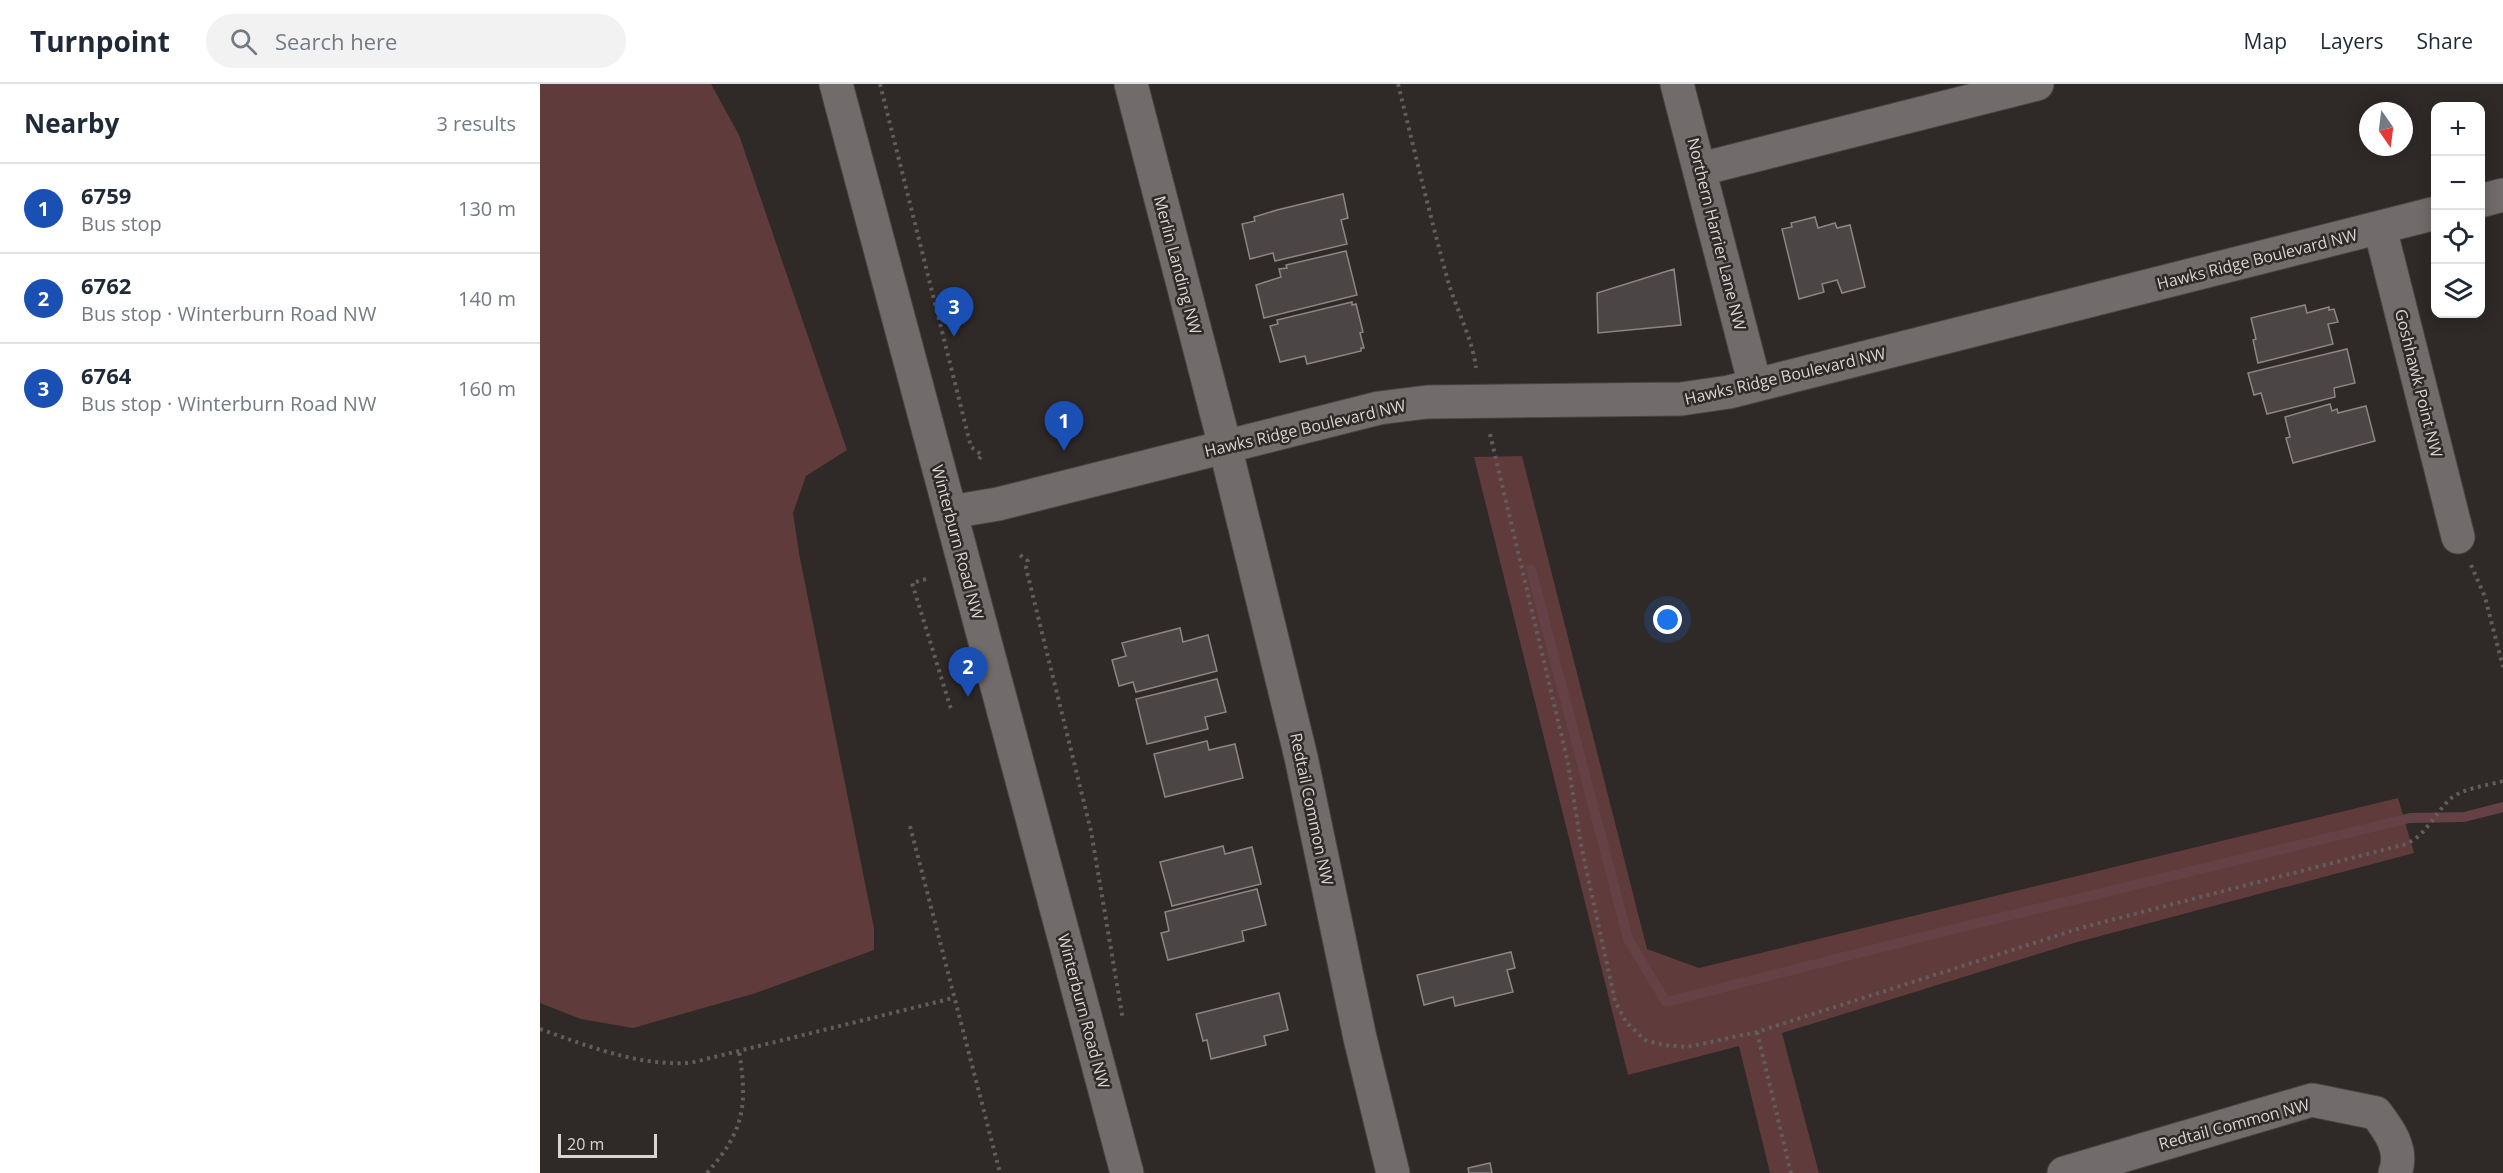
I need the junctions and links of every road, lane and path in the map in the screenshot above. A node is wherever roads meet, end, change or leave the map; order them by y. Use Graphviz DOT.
graph roads {
  1 [pos="836,84"];
  2 [pos="880,84"];
  3 [pos="1131,84"];
  4 [pos="1398,84"];
  5 [pos="1677,84"];
  6 [pos="2037,84"];
  7 [pos="1701,169"];
  8 [pos="2503,195"];
  9 [pos="2485,200"];
  10 [pos="2431,214"];
  11 [pos="2380,228"];
  12 [pos="1476,372"];
  13 [pos="1755,385"];
  14 [pos="1489,433"];
  15 [pos="1225,446"];
  16 [pos="977,462"];
  17 [pos="951,512"];
  18 [pos="2458,537"];
  19 [pos="1020,555"];
  20 [pos="926,579"];
  21 [pos="2503,667"];
  22 [pos="951,709"];
  23 [pos="2503,781"];
  24 [pos="910,826"];
  25 [pos="953,998"];
  26 [pos="1124,1023"];
  27 [pos="540,1029"];
  28 [pos="1757,1032"];
  29 [pos="739,1051"];
  30 [pos="707,1173"];
  31 [pos="1000,1173"];
  32 [pos="1127,1173"];
  33 [pos="1393,1173"];
  34 [pos="1791,1173"];
  35 [pos="2064,1173"];
  36 [pos="2395,1173"];
  1 -- 17 [label="street, Winterburn Road NW"];
  2 -- 16 [label="path"];
  3 -- 15 [label="street, Merlin Landing NW"];
  4 -- 12 [label="path"];
  5 -- 7 [label="street, Northern Harrier Lane NW"];
  6 -- 7 [label="street"];
  7 -- 13 [label="street, Northern Harrier Lane NW"];
  8 -- 9 [label="street"];
  10 -- 11 [label="street, Hawks Ridge Boulevard NW"];
  11 -- 13 [label="street, Hawks Ridge Boulevard NW"];
  11 -- 18 [label="street, Goshhawk Point NW"];
  13 -- 15 [label="street, Hawks Ridge Boulevard NW"];
  14 -- 28 [label="path"];
  15 -- 17 [label="street, Hawks Ridge Boulevard NW"];
  15 -- 33 [label="street, Redtail Common NW"];
  17 -- 32 [label="street, Winterburn Road NW"];
  18 -- 21 [label="path"];
  19 -- 26 [label="path"];
  20 -- 22 [label="path"];
  23 -- 28 [label="path"];
  24 -- 25 [label="path"];
  25 -- 29 [label="path"];
  25 -- 31 [label="path"];
  27 -- 29 [label="path"];
  28 -- 34 [label="path"];
  29 -- 30 [label="path"];
  35 -- 36 [label="street, Redtail Common NW"];
}
